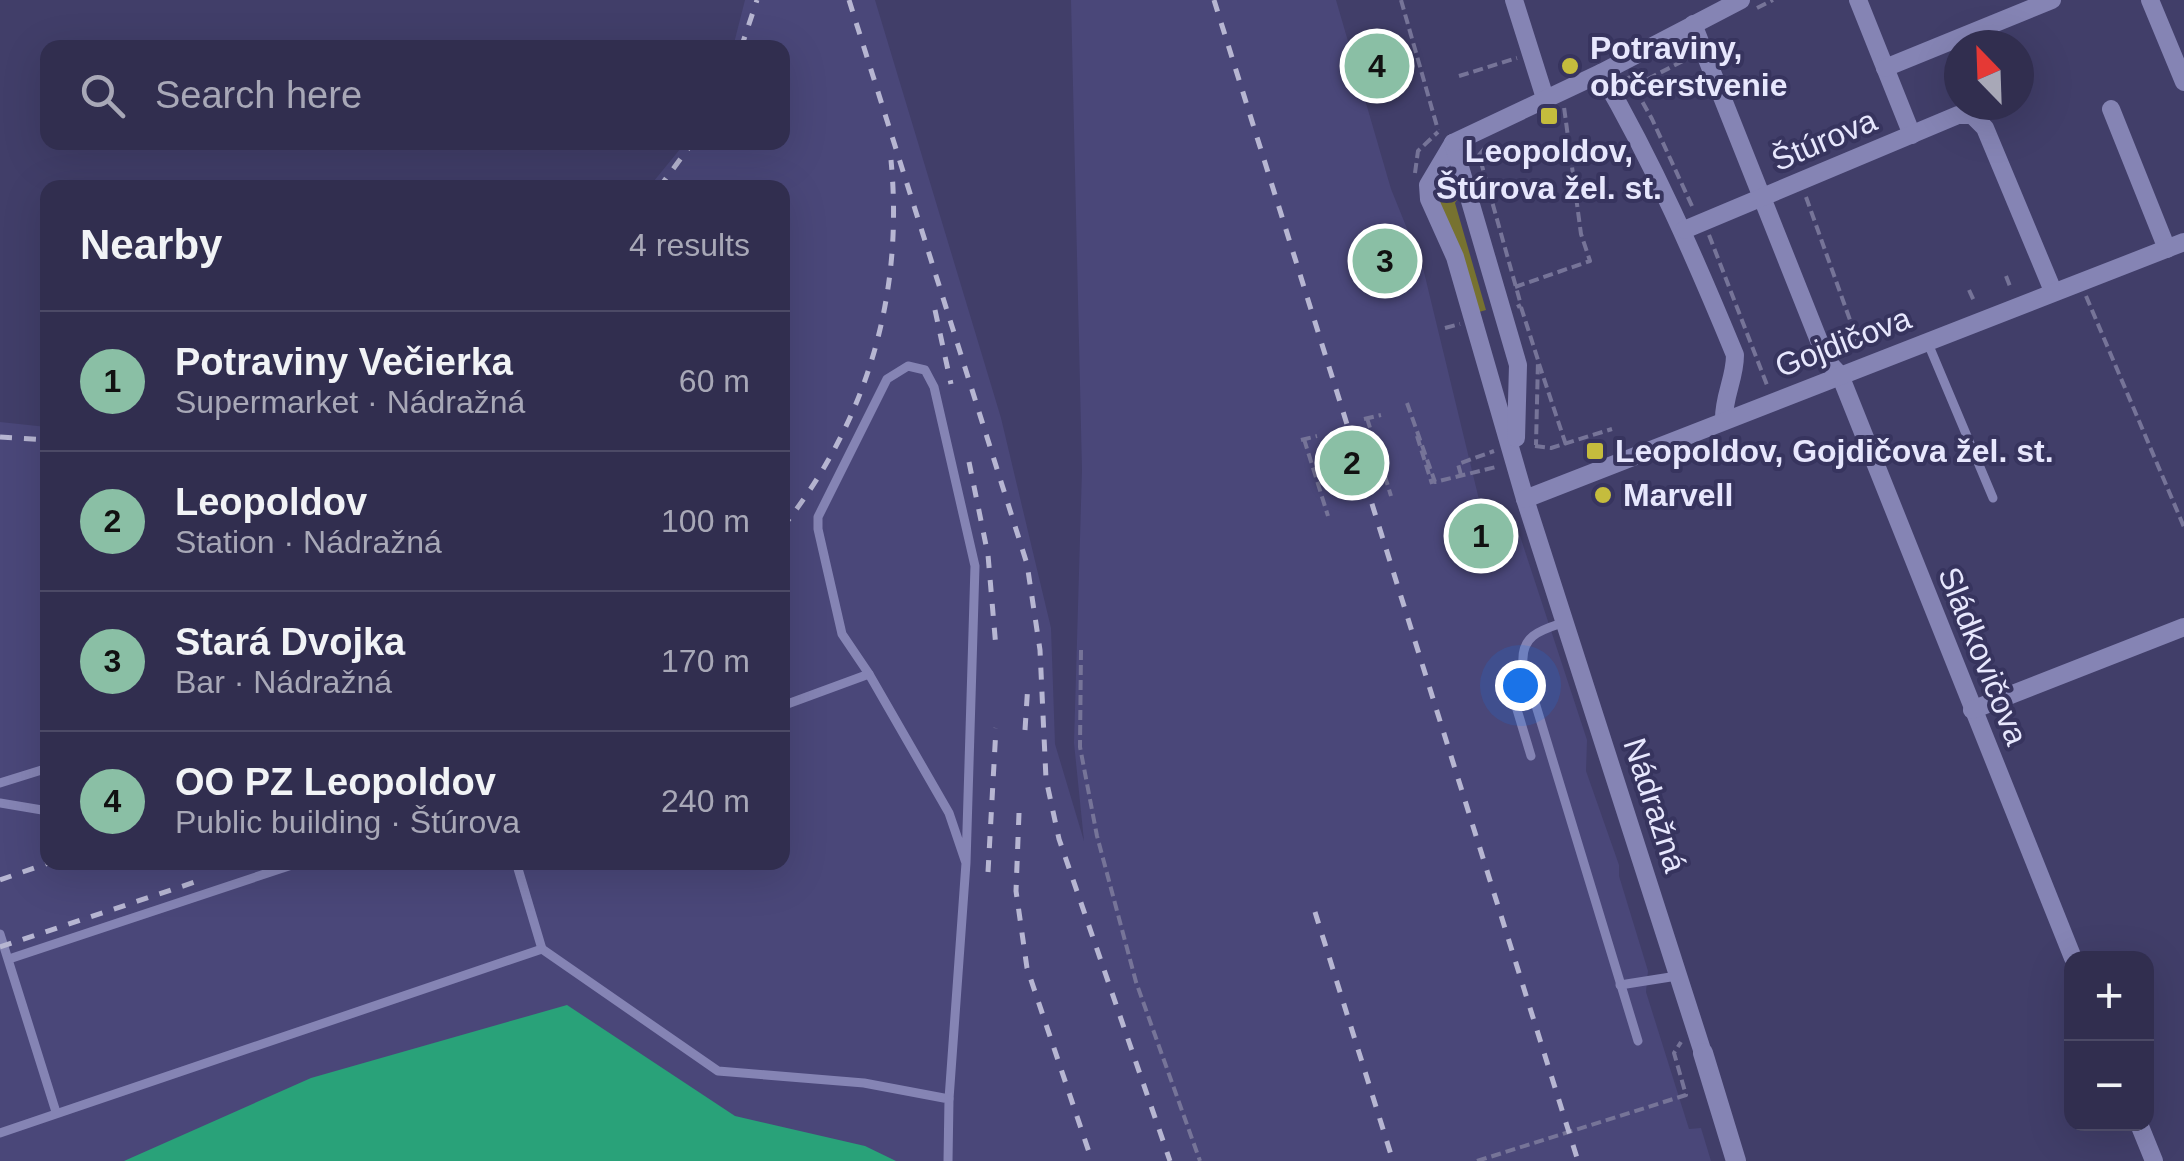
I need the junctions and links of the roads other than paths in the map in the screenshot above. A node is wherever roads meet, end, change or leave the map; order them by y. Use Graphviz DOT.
graph roads {
  1 [pos="1514,0"];
  2 [pos="1742,0"];
  3 [pos="1858,0"];
  4 [pos="2052,0"];
  5 [pos="2150,0"];
  6 [pos="1693,24"];
  7 [pos="1886,68"];
  8 [pos="1605,78"];
  9 [pos="2184,82"];
  10 [pos="1547,107"];
  11 [pos="2112,109"];
  12 [pos="1912,136"];
  13 [pos="1453,143"];
  14 [pos="1761,200"];
  15 [pos="1696,226"];
  16 [pos="2175,246"];
  17 [pos="2053,291"];
  18 [pos="1927,341"];
  19 [pos="1840,375"];
  20 [pos="1724,421"];
  21 [pos="1521,460"];
  22 [pos="1993,498"];
  23 [pos="1525,499"];
  24 [pos="1565,622"];
  25 [pos="2184,627"];
  26 [pos="869,674"];
  27 [pos="1528,683"];
  28 [pos="790,703"];
  29 [pos="1972,710"];
  30 [pos="1530,756"];
  31 [pos="40,770"];
  32 [pos="0,783"];
  33 [pos="0,803"];
  34 [pos="40,810"];
  35 [pos="966,863"];
  36 [pos="276,870"];
  37 [pos="518,870"];
  38 [pos="0,934"];
  39 [pos="542,949"];
  40 [pos="2069,951"];
  41 [pos="9,959"];
  42 [pos="1678,976"];
  43 [pos="1620,984"];
  44 [pos="1638,1042"];
  45 [pos="1703,1053"];
  46 [pos="949,1099"];
  47 [pos="56,1112"];
  48 [pos="2142,1131"];
  49 [pos="0,1132"];
  50 [pos="948,1161"];
  51 [pos="1736,1161"];
  52 [pos="2154,1161"];
  1 -- 10 [label="street"];
  2 -- 6 [label="street"];
  3 -- 7 [label="street, Štúrova"];
  4 -- 7 [label="street, Štúrova"];
  5 -- 9 [label="street"];
  6 -- 8 [label="street"];
  6 -- 14 [label="street, Štúrova"];
  7 -- 12 [label="street, Štúrova"];
  8 -- 10 [label="street"];
  8 -- 15 [label="street"];
  10 -- 13 [label="street"];
  11 -- 16 [label="street"];
  12 -- 14 [label="street, Štúrova"];
  12 -- 17 [label="street, Štúrova"];
  13 -- 21 [label="street, Nádražná"];
  13 -- 21 [label="street, Nádražná"];
  14 -- 15 [label="street"];
  14 -- 19 [label="street, Štúrova"];
  15 -- 20 [label="street"];
  16 -- 17 [label="street, Gojdičova"];
  17 -- 18 [label="street, Gojdičova"];
  18 -- 19 [label="street, Gojdičova"];
  18 -- 22 [label="lane"];
  19 -- 20 [label="street, Gojdičova"];
  19 -- 29 [label="street, Sládkovičova"];
  20 -- 23 [label="street, Gojdičova"];
  21 -- 23 [label="street, Nádražná"];
  23 -- 24 [label="street, Nádražná"];
  24 -- 27 [label="lane"];
  24 -- 42 [label="street, Nádražná"];
  25 -- 29 [label="street"];
  26 -- 28 [label="lane"];
  26 -- 35 [label="lane"];
  26 -- 35 [label="lane"];
  27 -- 30 [label="lane"];
  27 -- 43 [label="lane"];
  29 -- 40 [label="street, Sládkovičova"];
  31 -- 32 [label="lane"];
  33 -- 34 [label="lane"];
  35 -- 46 [label="lane"];
  36 -- 41 [label="lane"];
  37 -- 39 [label="lane"];
  38 -- 41 [label="lane"];
  39 -- 46 [label="lane"];
  39 -- 47 [label="lane"];
  41 -- 47 [label="lane"];
  42 -- 43 [label="lane"];
  42 -- 45 [label="street, Nádražná"];
  43 -- 44 [label="lane"];
  45 -- 51 [label="street, Nádražná"];
  46 -- 50 [label="lane"];
  47 -- 49 [label="lane"];
  48 -- 52 [label="street"];
}
